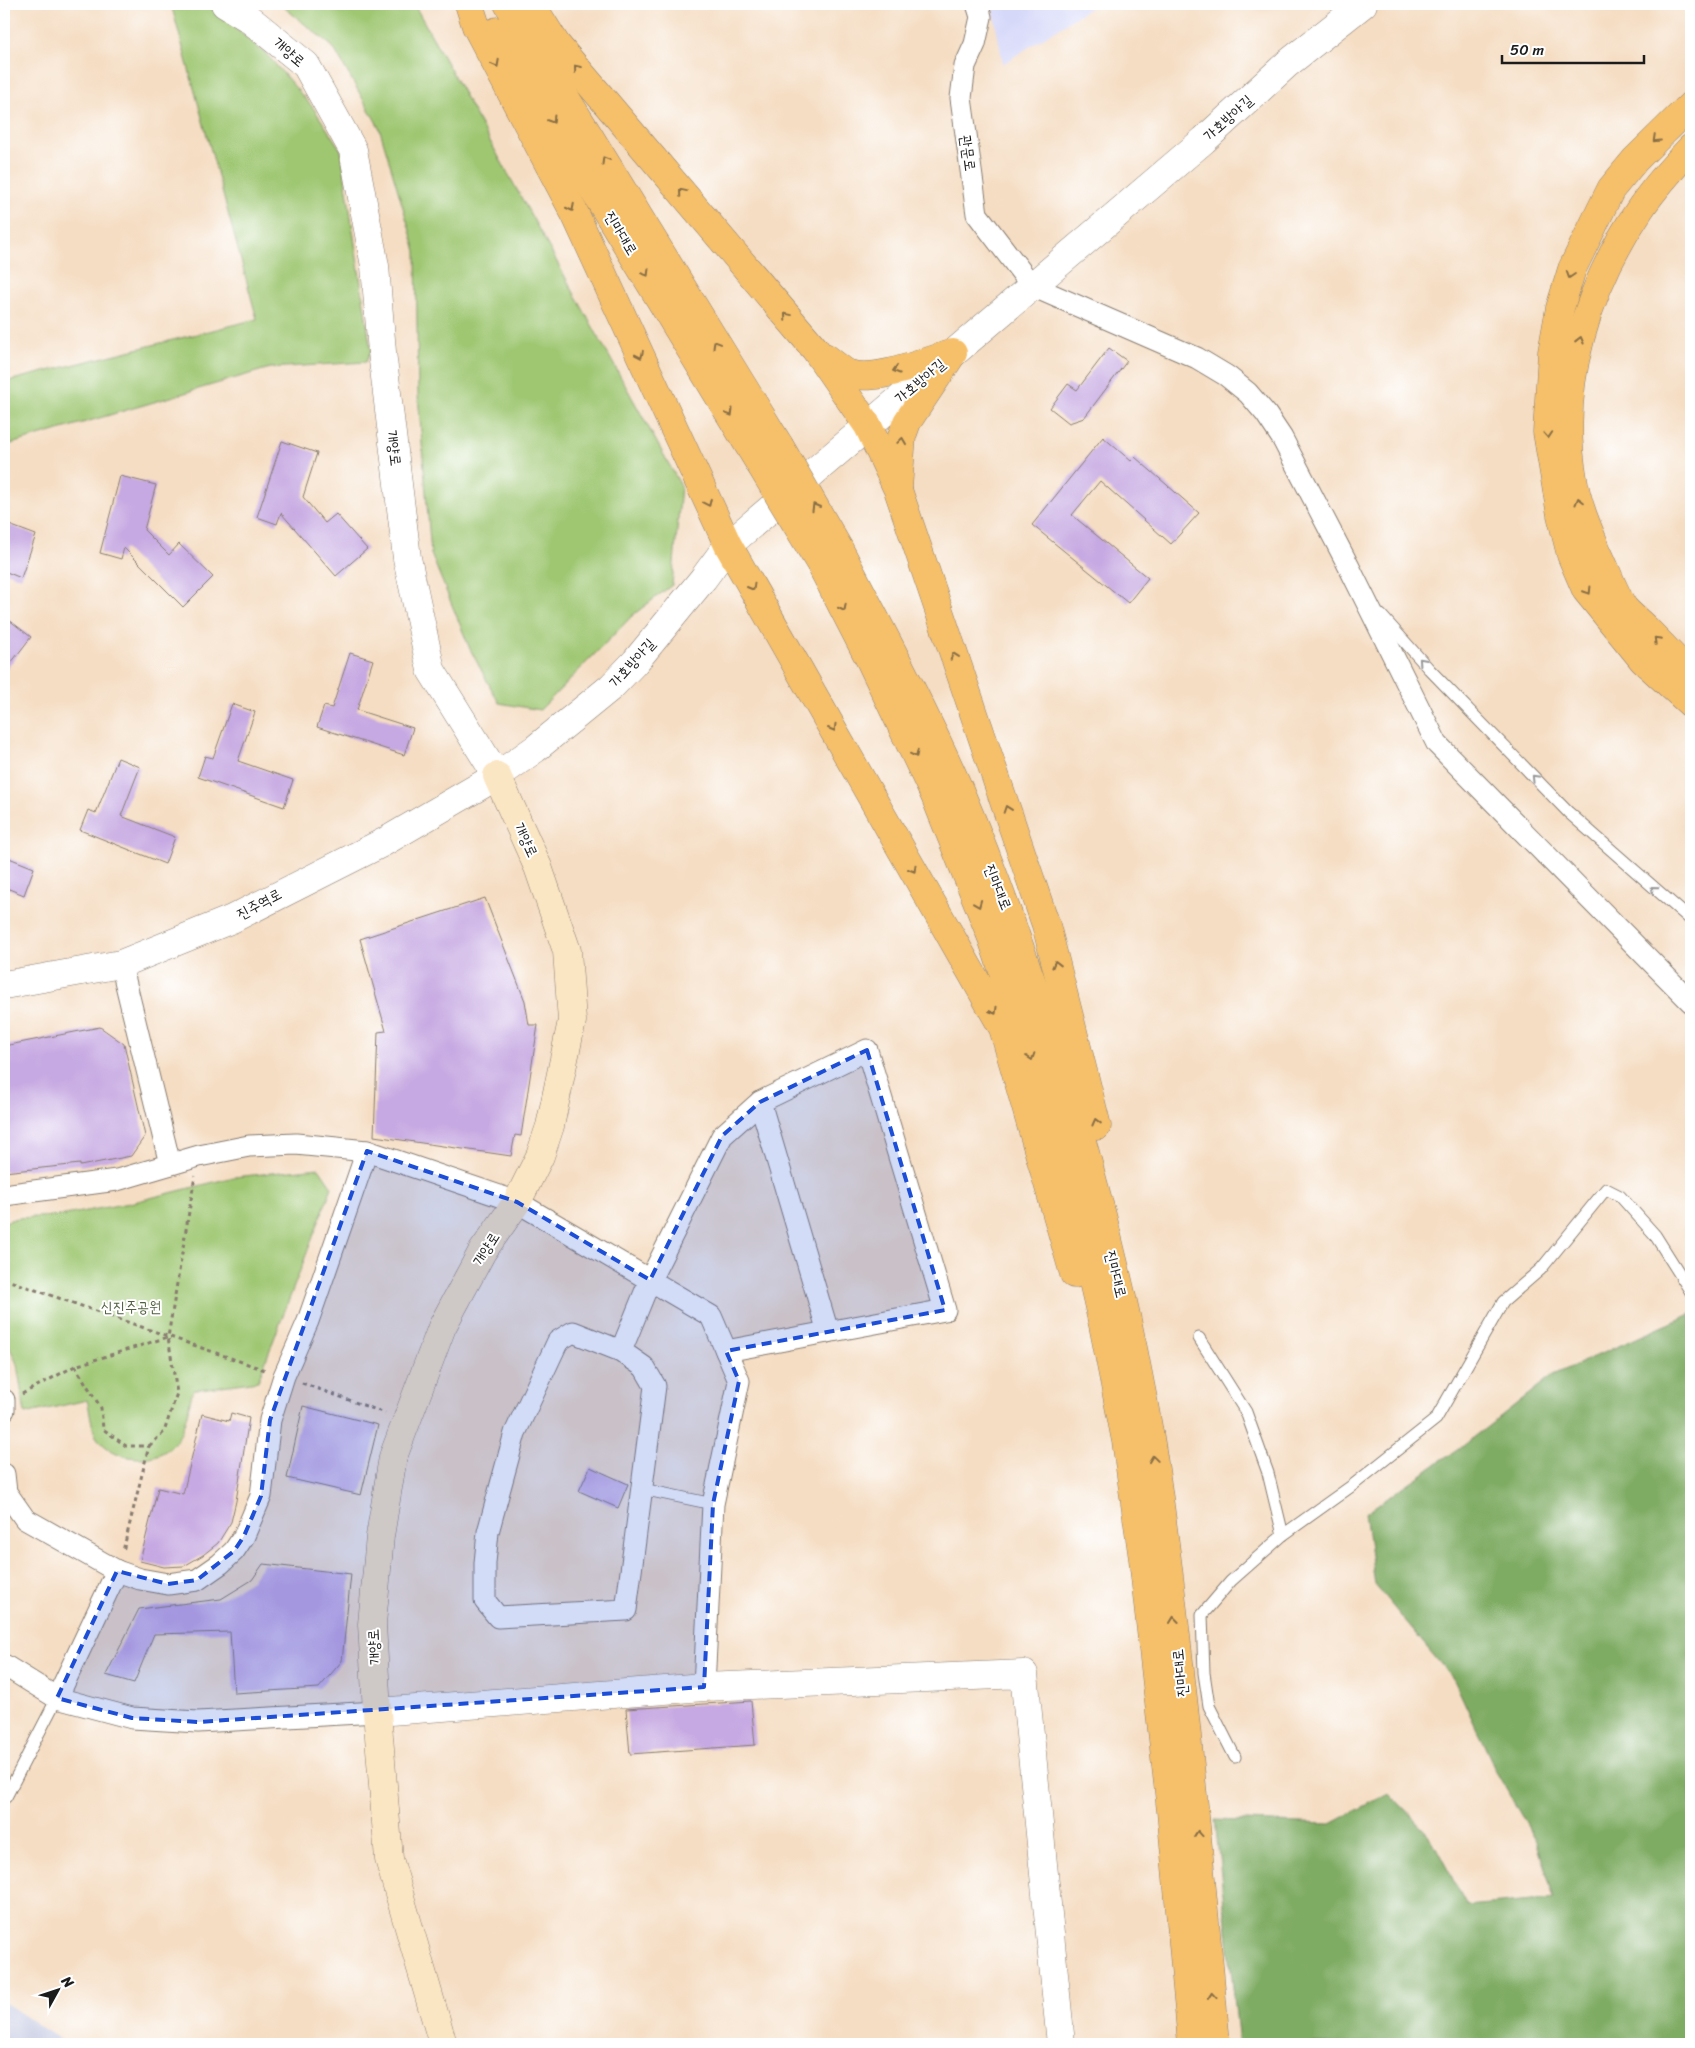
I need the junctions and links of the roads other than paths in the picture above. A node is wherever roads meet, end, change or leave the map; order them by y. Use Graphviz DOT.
graph roads {
  1 [pos="225,4"];
  2 [pos="469,4"];
  3 [pos="480,4"];
  4 [pos="508,4"];
  5 [pos="531,4"];
  6 [pos="977,4"];
  7 [pos="1363,4"];
  8 [pos="1691,105"];
  9 [pos="1691,148"];
  10 [pos="1032,286"];
  11 [pos="815,349"];
  12 [pos="953,353"];
  13 [pos="868,426"];
  14 [pos="898,490"];
  15 [pos="728,545"];
  16 [pos="830,557"];
  17 [pos="1360,590"];
  18 [pos="1691,675"];
  19 [pos="1691,704"];
  20 [pos="496,776"];
  21 [pos="1691,920"];
  22 [pos="121,964"];
  23 [pos="4,985"];
  24 [pos="1691,1002"];
  25 [pos="760,1102"];
  26 [pos="367,1151"];
  27 [pos="170,1164"];
  28 [pos="4,1195"];
  29 [pos="516,1202"];
  30 [pos="1103,1222"];
  31 [pos="650,1280"];
  32 [pos="1691,1292"];
  33 [pos="1103,1325"];
  34 [pos="828,1332"];
  35 [pos="1199,1338"];
  36 [pos="726,1351"];
  37 [pos="621,1352"];
  38 [pos="4,1474"];
  39 [pos="642,1489"];
  40 [pos="713,1504"];
  41 [pos="1283,1535"];
  42 [pos="117,1571"];
  43 [pos="4,1665"];
  44 [pos="704,1687"];
  45 [pos="57,1698"];
  46 [pos="377,1712"];
  47 [pos="1235,1757"];
  48 [pos="6,1796"];
  49 [pos="443,2044"];
  50 [pos="1062,2044"];
  51 [pos="1192,2044"];
  52 [pos="1216,2044"];
  1 -- 20 [label="street, 개양로"];
  2 -- 15 [label="highway, one-way"];
  3 -- 16 [label="highway, 진마대로, one-way, bridge"];
  16 -- 4 [label="highway, 진마대로, one-way, bridge"];
  11 -- 5 [label="highway, one-way"];
  6 -- 10 [label="street, 관문로"];
  7 -- 10 [label="street, 가호방아길"];
  8 -- 19 [label="highway, one-way"];
  18 -- 9 [label="highway, one-way"];
  10 -- 12 [label="street, 가호방아길"];
  10 -- 17 [label="street"];
  12 -- 11 [label="highway, one-way"];
  11 -- 13 [label="highway"];
  12 -- 13 [label="street, 가호방아길"];
  14 -- 12 [label="highway, one-way"];
  13 -- 14 [label="highway"];
  13 -- 15 [label="street, 가호방아길"];
  30 -- 14 [label="highway, one-way"];
  15 -- 20 [label="street, 가호방아길"];
  15 -- 33 [label="highway, one-way"];
  16 -- 30 [label="highway, 진마대로"];
  16 -- 33 [label="highway, 진마대로, one-way"];
  21 -- 17 [label="lane, one-way"];
  17 -- 24 [label="street"];
  20 -- 22 [label="street, 진주역로"];
  20 -- 29 [label="main road, 개양로"];
  22 -- 23 [label="street, 진주역로"];
  22 -- 27 [label="street"];
  25 -- 31 [label="street"];
  25 -- 34 [label="street"];
  25 -- 34 [label="street"];
  26 -- 27 [label="street"];
  26 -- 29 [label="street"];
  26 -- 42 [label="street"];
  27 -- 28 [label="street"];
  29 -- 31 [label="street"];
  29 -- 46 [label="main road, 개양로"];
  52 -- 30 [label="highway, 진마대로, one-way"];
  31 -- 36 [label="street"];
  31 -- 37 [label="street"];
  32 -- 41 [label="lane"];
  33 -- 51 [label="highway, 진마대로"];
  34 -- 36 [label="street"];
  35 -- 41 [label="lane"];
  36 -- 40 [label="street"];
  37 -- 39 [label="street"];
  37 -- 39 [label="street"];
  38 -- 42 [label="street"];
  39 -- 40 [label="lane"];
  40 -- 44 [label="street"];
  41 -- 47 [label="lane"];
  42 -- 45 [label="street"];
  43 -- 45 [label="street"];
  44 -- 46 [label="street"];
  44 -- 50 [label="street"];
  45 -- 46 [label="street"];
  45 -- 48 [label="lane"];
  46 -- 49 [label="main road, 개양로"];
}
